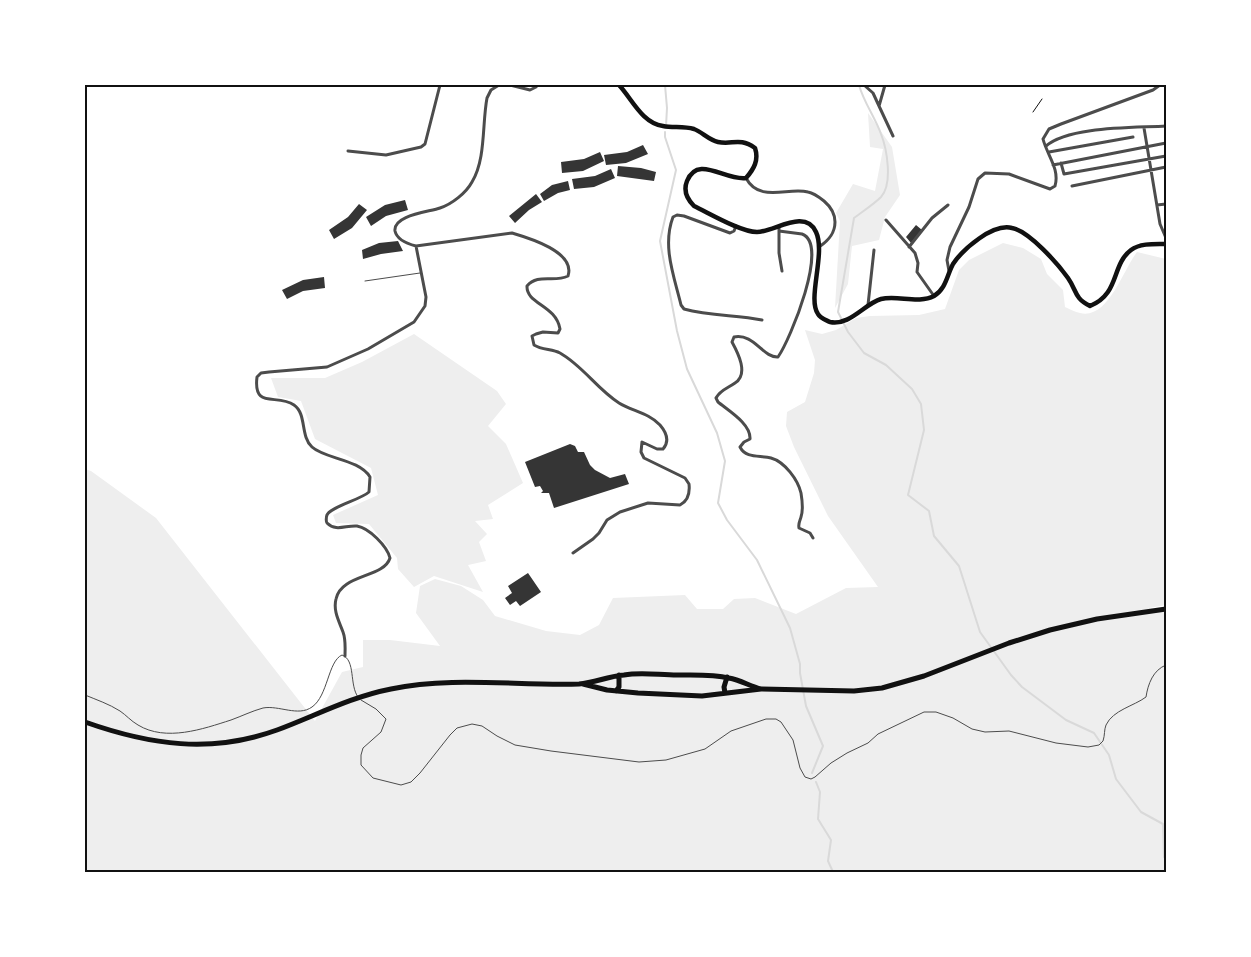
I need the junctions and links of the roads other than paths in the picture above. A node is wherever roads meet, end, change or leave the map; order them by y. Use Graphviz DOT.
graph roads {
  1 [pos="440,85"];
  2 [pos="498,85"];
  3 [pos="510,85"];
  4 [pos="537,85"];
  5 [pos="619,85"];
  6 [pos="864,85"];
  7 [pos="885,85"];
  8 [pos="1160,85"];
  9 [pos="879,106"];
  10 [pos="1166,126"];
  11 [pos="1144,128"];
  12 [pos="893,136"];
  13 [pos="1133,137"];
  14 [pos="1166,143"];
  15 [pos="1046,146"];
  16 [pos="1148,147"];
  17 [pos="348,151"];
  18 [pos="1049,152"];
  19 [pos="1166,156"];
  20 [pos="1150,158"];
  21 [pos="1061,163"];
  22 [pos="1053,165"];
  23 [pos="1166,167"];
  24 [pos="1152,170"];
  25 [pos="746,178"];
  26 [pos="1072,186"];
  27 [pos="1166,204"];
  28 [pos="948,205"];
  29 [pos="1157,205"];
  30 [pos="886,220"];
  31 [pos="736,225"];
  32 [pos="779,229"];
  33 [pos="1166,238"];
  34 [pos="1166,244"];
  35 [pos="416,246"];
  36 [pos="909,246"];
  37 [pos="819,247"];
  38 [pos="874,250"];
  39 [pos="782,272"];
  40 [pos="949,272"];
  41 [pos="421,273"];
  42 [pos="365,282"];
  43 [pos="934,296"];
  44 [pos="868,306"];
  45 [pos="762,320"];
  46 [pos="813,538"];
  47 [pos="573,553"];
  48 [pos="1166,609"];
  49 [pos="344,656"];
  50 [pos="1166,665"];
  51 [pos="619,675"];
  52 [pos="727,677"];
  53 [pos="607,678"];
  54 [pos="740,680"];
  55 [pos="580,684"];
  56 [pos="764,689"];
  57 [pos="607,690"];
  58 [pos="616,691"];
  59 [pos="725,693"];
  60 [pos="734,693"];
  61 [pos="85,695"];
  62 [pos="85,722"];
  1 -- 17 [label="street"];
  2 -- 35 [label="street"];
  3 -- 4 [label="street"];
  5 -- 25 [label="main road"];
  6 -- 9 [label="street"];
  7 -- 9 [label="street"];
  8 -- 15 [label="street"];
  9 -- 12 [label="street"];
  10 -- 11 [label="street"];
  11 -- 15 [label="street"];
  11 -- 16 [label="street"];
  13 -- 18 [label="street"];
  14 -- 16 [label="street"];
  15 -- 18 [label="street"];
  16 -- 20 [label="street"];
  16 -- 21 [label="street"];
  18 -- 22 [label="street"];
  19 -- 20 [label="street"];
  20 -- 21 [label="street"];
  20 -- 24 [label="street"];
  21 -- 22 [label="street"];
  22 -- 40 [label="street"];
  23 -- 24 [label="street"];
  24 -- 26 [label="street"];
  24 -- 29 [label="street"];
  25 -- 31 [label="main road"];
  25 -- 37 [label="street"];
  27 -- 29 [label="street"];
  28 -- 36 [label="street"];
  29 -- 33 [label="street"];
  30 -- 36 [label="street"];
  31 -- 32 [label="main road"];
  31 -- 45 [label="street"];
  32 -- 37 [label="main road"];
  32 -- 39 [label="street"];
  32 -- 46 [label="street"];
  34 -- 40 [label="main road"];
  35 -- 41 [label="street"];
  35 -- 47 [label="street"];
  36 -- 43 [label="street"];
  37 -- 44 [label="main road"];
  38 -- 44 [label="street"];
  40 -- 43 [label="main road"];
  41 -- 42 [label="lane"];
  41 -- 49 [label="street"];
  43 -- 44 [label="main road"];
  48 -- 56 [label="main road"];
  49 -- 50 [label="lane"];
  49 -- 61 [label="lane"];
  51 -- 52 [label="main road"];
  51 -- 53 [label="main road"];
  51 -- 58 [label="main road"];
  52 -- 54 [label="main road"];
  52 -- 59 [label="main road"];
  53 -- 55 [label="main road"];
  53 -- 57 [label="main road"];
  54 -- 56 [label="main road"];
  54 -- 60 [label="main road"];
  55 -- 57 [label="main road"];
  55 -- 62 [label="main road"];
  56 -- 60 [label="main road"];
  57 -- 58 [label="main road"];
  58 -- 59 [label="main road"];
  59 -- 60 [label="main road"];
}
